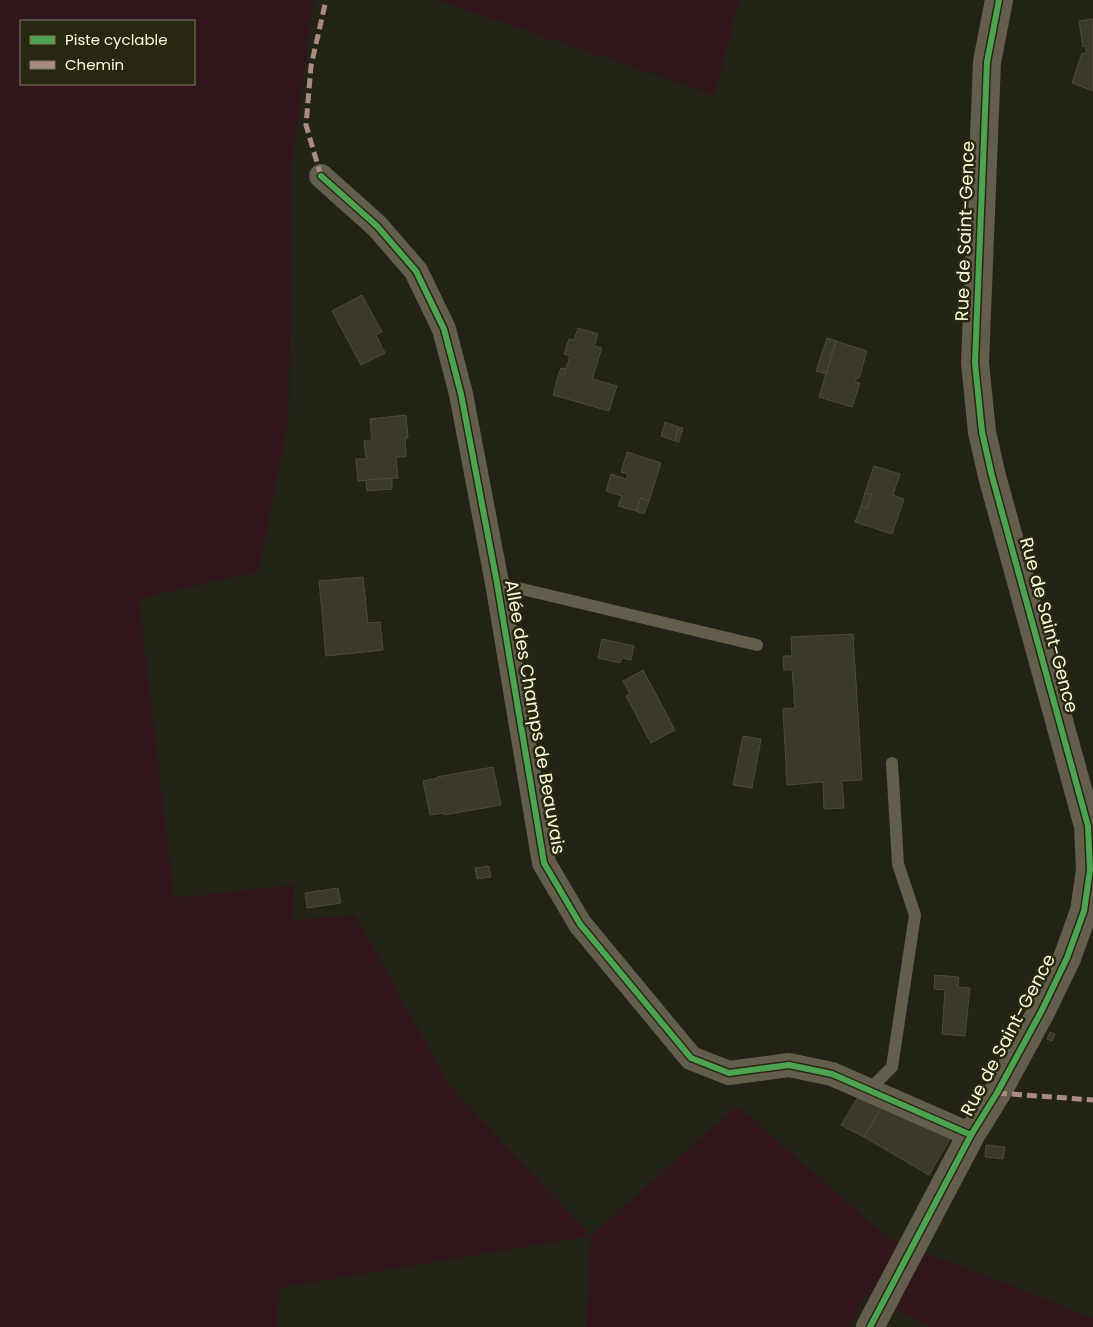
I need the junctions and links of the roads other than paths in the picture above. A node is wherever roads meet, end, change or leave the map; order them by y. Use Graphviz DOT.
graph roads {
  1 [pos="999,0"];
  2 [pos="321,176"];
  3 [pos="497,583"];
  4 [pos="757,645"];
  5 [pos="892,763"];
  6 [pos="1092,870"];
  7 [pos="869,1090"];
  8 [pos="970,1134"];
  9 [pos="870,1327"];
  1 -- 6 [label="street, Rue de Saint-Gence"];
  2 -- 3 [label="street, Allée des Champs de Beauvais"];
  3 -- 4 [label="lane"];
  3 -- 7 [label="street, Allée des Champs de Beauvais"];
  5 -- 7 [label="lane"];
  6 -- 8 [label="street, Rue de Saint-Gence"];
  7 -- 8 [label="street, Allée des Champs de Beauvais"];
  8 -- 9 [label="street, Rue de Saint-Gence"];
}
